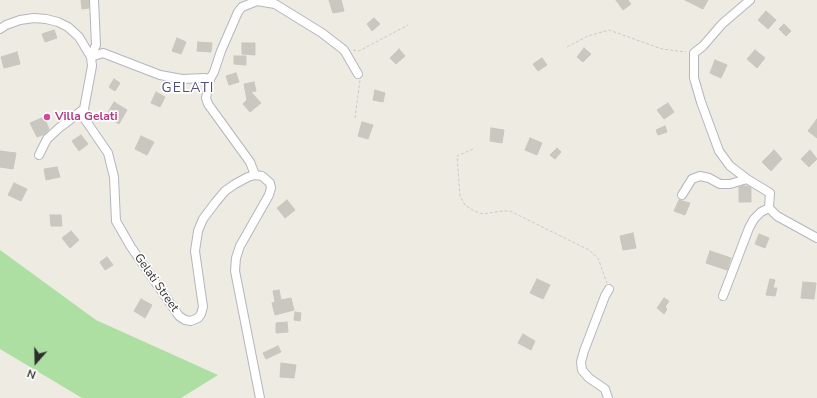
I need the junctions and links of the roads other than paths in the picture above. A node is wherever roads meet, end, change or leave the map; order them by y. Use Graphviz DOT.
graph roads {
  1 [pos="94,0"];
  2 [pos="750,0"];
  3 [pos="243,3"];
  4 [pos="0,29"];
  5 [pos="92,57"];
  6 [pos="358,74"];
  7 [pos="210,79"];
  8 [pos="84,109"];
  9 [pos="39,155"];
  10 [pos="255,175"];
  11 [pos="747,179"];
  12 [pos="682,195"];
  13 [pos="769,208"];
  14 [pos="817,238"];
  15 [pos="609,289"];
  16 [pos="723,296"];
  17 [pos="260,398"];
  18 [pos="608,398"];
  1 -- 5 [label="street"];
  2 -- 11 [label="street"];
  3 -- 6 [label="street"];
  3 -- 7 [label="street"];
  4 -- 5 [label="street"];
  5 -- 7 [label="street"];
  5 -- 8 [label="street"];
  7 -- 10 [label="street"];
  8 -- 9 [label="street"];
  8 -- 10 [label="street, Gelati Street"];
  10 -- 17 [label="street"];
  11 -- 12 [label="street"];
  11 -- 13 [label="street"];
  13 -- 14 [label="street"];
  13 -- 16 [label="street"];
  15 -- 18 [label="street"];
}
